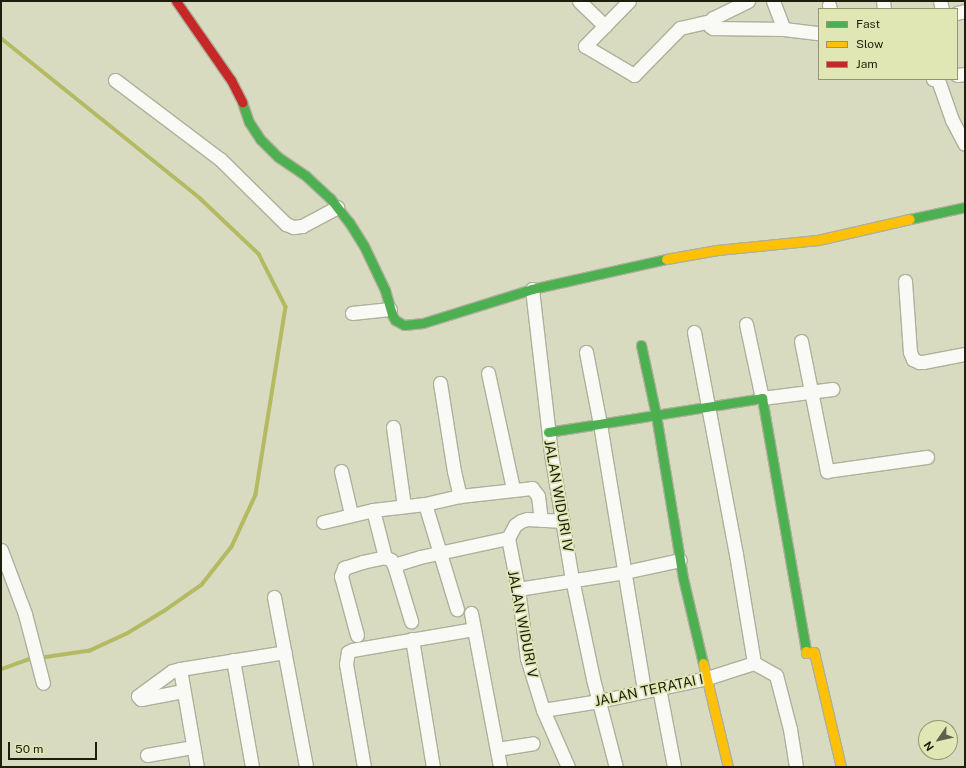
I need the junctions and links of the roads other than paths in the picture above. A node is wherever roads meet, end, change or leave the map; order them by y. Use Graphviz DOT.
graph roads {
  1 [pos="176,1"];
  2 [pos="579,1"];
  3 [pos="629,1"];
  4 [pos="748,1"];
  5 [pos="773,1"];
  6 [pos="710,21"];
  7 [pos="605,26"];
  8 [pos="784,29"];
  9 [pos="818,33"];
  10 [pos="115,80"];
  11 [pos="937,80"];
  12 [pos="965,143"];
  13 [pos="337,207"];
  14 [pos="965,207"];
  15 [pos="905,281"];
  16 [pos="532,290"];
  17 [pos="390,309"];
  18 [pos="352,313"];
  19 [pos="746,324"];
  20 [pos="694,332"];
  21 [pos="801,341"];
  22 [pos="641,345"];
  23 [pos="586,352"];
  24 [pos="965,354"];
  25 [pos="488,373"];
  26 [pos="440,383"];
  27 [pos="832,388"];
  28 [pos="811,392"];
  29 [pos="762,398"];
  30 [pos="707,407"];
  31 [pos="656,415"];
  32 [pos="600,424"];
  33 [pos="393,427"];
  34 [pos="548,432"];
  35 [pos="927,456"];
  36 [pos="341,471"];
  37 [pos="513,489"];
  38 [pos="460,496"];
  39 [pos="425,504"];
  40 [pos="404,506"];
  41 [pos="373,510"];
  42 [pos="351,514"];
  43 [pos="541,520"];
  44 [pos="563,521"];
  45 [pos="323,522"];
  46 [pos="508,538"];
  47 [pos="1,550"];
  48 [pos="440,553"];
  49 [pos="680,560"];
  50 [pos="390,561"];
  51 [pos="625,572"];
  52 [pos="572,579"];
  53 [pos="518,589"];
  54 [pos="274,597"];
  55 [pos="457,609"];
  56 [pos="471,613"];
  57 [pos="411,621"];
  58 [pos="473,629"];
  59 [pos="357,635"];
  60 [pos="412,639"];
  61 [pos="285,652"];
  62 [pos="233,660"];
  63 [pos="754,663"];
  64 [pos="180,669"];
  65 [pos="707,678"];
  66 [pos="43,681"];
  67 [pos="659,688"];
  68 [pos="183,691"];
  69 [pos="644,691"];
  70 [pos="599,701"];
  71 [pos="543,710"];
  72 [pos="533,743"];
  73 [pos="193,747"];
  74 [pos="497,749"];
  75 [pos="147,755"];
  76 [pos="197,767"];
  77 [pos="252,767"];
  78 [pos="306,767"];
  79 [pos="364,767"];
  80 [pos="433,767"];
  81 [pos="500,767"];
  82 [pos="568,767"];
  83 [pos="616,767"];
  84 [pos="674,767"];
  85 [pos="728,767"];
  86 [pos="796,767"];
  87 [pos="841,767"];
  1 -- 13 [label="street"];
  2 -- 7 [label="street"];
  3 -- 7 [label="street"];
  4 -- 6 [label="street"];
  5 -- 8 [label="street"];
  6 -- 7 [label="street"];
  6 -- 8 [label="street"];
  8 -- 9 [label="street"];
  10 -- 13 [label="street"];
  11 -- 12 [label="street"];
  13 -- 17 [label="street"];
  14 -- 16 [label="street"];
  15 -- 24 [label="street"];
  16 -- 17 [label="street"];
  16 -- 34 [label="street, JALAN WIDURI IV"];
  17 -- 18 [label="street"];
  19 -- 29 [label="street"];
  20 -- 30 [label="street"];
  21 -- 28 [label="street"];
  22 -- 31 [label="street"];
  23 -- 32 [label="street"];
  25 -- 37 [label="street"];
  26 -- 38 [label="street"];
  27 -- 28 [label="street"];
  28 -- 29 [label="street"];
  28 -- 35 [label="street"];
  29 -- 30 [label="street"];
  29 -- 87 [label="street"];
  30 -- 31 [label="street"];
  30 -- 63 [label="street"];
  31 -- 32 [label="street"];
  31 -- 49 [label="street"];
  32 -- 34 [label="street"];
  32 -- 51 [label="street"];
  33 -- 40 [label="street"];
  34 -- 44 [label="street, JALAN WIDURI IV"];
  36 -- 42 [label="street"];
  37 -- 38 [label="street"];
  37 -- 43 [label="street"];
  38 -- 39 [label="street"];
  39 -- 40 [label="street"];
  39 -- 48 [label="street"];
  40 -- 41 [label="street"];
  41 -- 42 [label="street"];
  41 -- 50 [label="street"];
  42 -- 45 [label="street"];
  43 -- 44 [label="street"];
  43 -- 46 [label="street"];
  44 -- 52 [label="street, JALAN WIDURI IV"];
  46 -- 48 [label="street"];
  46 -- 53 [label="street, JALAN WIDURI V"];
  47 -- 66 [label="street"];
  48 -- 50 [label="street"];
  48 -- 55 [label="street"];
  49 -- 51 [label="street"];
  49 -- 65 [label="street"];
  50 -- 57 [label="street"];
  50 -- 59 [label="street"];
  51 -- 52 [label="street"];
  51 -- 69 [label="street"];
  52 -- 53 [label="street"];
  52 -- 70 [label="street, JALAN WIDURI IV"];
  53 -- 71 [label="street, JALAN WIDURI V"];
  54 -- 61 [label="street"];
  56 -- 58 [label="street"];
  58 -- 60 [label="street"];
  58 -- 74 [label="street"];
  60 -- 79 [label="street"];
  60 -- 80 [label="street"];
  61 -- 62 [label="street"];
  61 -- 78 [label="street"];
  62 -- 64 [label="street"];
  62 -- 77 [label="street"];
  63 -- 65 [label="street, JALAN TERATAI I"];
  63 -- 86 [label="street"];
  64 -- 68 [label="street"];
  64 -- 68 [label="street"];
  65 -- 67 [label="street, JALAN TERATAI I"];
  65 -- 85 [label="street"];
  67 -- 69 [label="street, JALAN TERATAI I"];
  67 -- 84 [label="street"];
  68 -- 73 [label="street"];
  69 -- 70 [label="street, JALAN TERATAI I"];
  70 -- 71 [label="street, JALAN TERATAI I"];
  70 -- 83 [label="street, JALAN WIDURI IV"];
  71 -- 82 [label="street, JALAN WIDURI V"];
  72 -- 74 [label="street"];
  73 -- 75 [label="street"];
  73 -- 76 [label="street"];
  74 -- 81 [label="street"];
}
